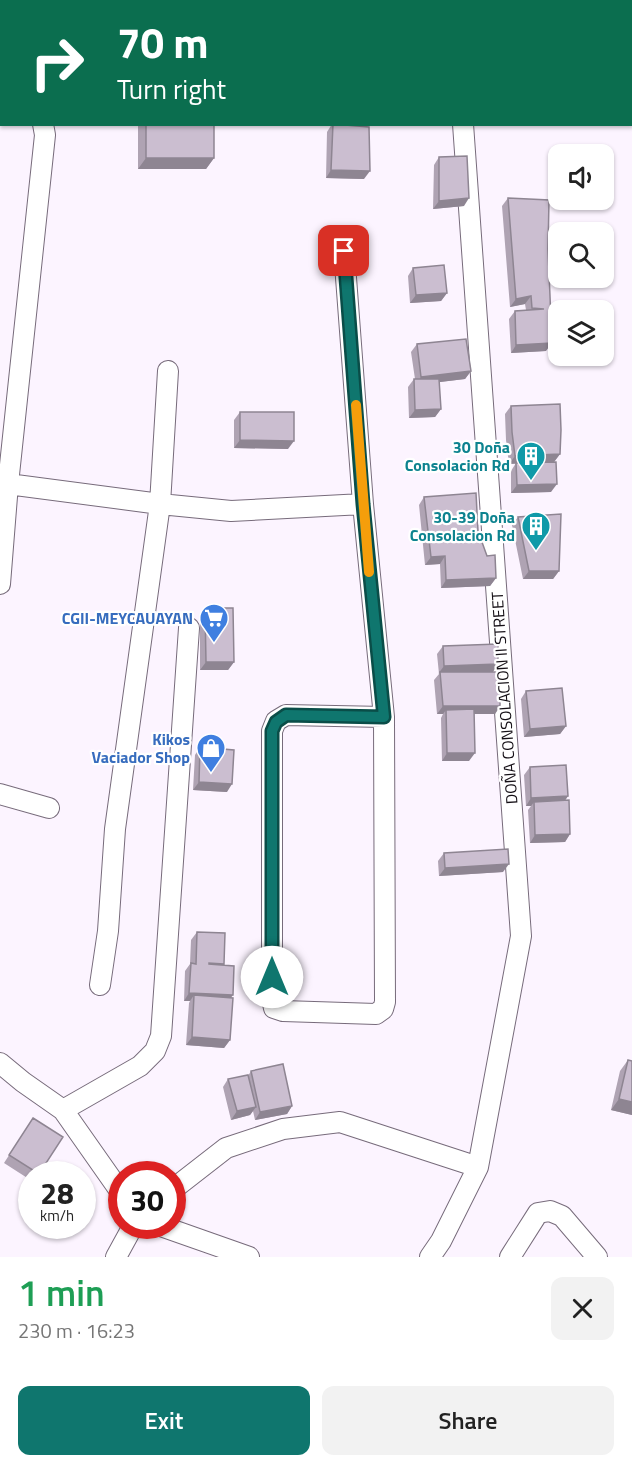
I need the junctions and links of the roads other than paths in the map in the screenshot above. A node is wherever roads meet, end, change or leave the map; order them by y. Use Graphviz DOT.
graph roads {
  1 [pos="44,126"];
  2 [pos="463,126"];
  3 [pos="344,251"];
  4 [pos="168,371"];
  5 [pos="8,484"];
  6 [pos="159,504"];
  7 [pos="363,504"];
  8 [pos="0,584"];
  9 [pos="189,628"];
  10 [pos="384,717"];
  11 [pos="0,794"];
  12 [pos="49,808"];
  13 [pos="100,985"];
  14 [pos="0,1063"];
  15 [pos="63,1110"];
  16 [pos="478,1167"];
  17 [pos="108,1174"];
  18 [pos="186,1179"];
  19 [pos="186,1235"];
  20 [pos="126,1239"];
  21 [pos="116,1257"];
  22 [pos="249,1257"];
  23 [pos="430,1257"];
  24 [pos="510,1257"];
  25 [pos="597,1257"];
  1 -- 5 [label="street"];
  2 -- 16 [label="street, DOÑA CONSOLACION II STREET"];
  3 -- 7 [label="street"];
  4 -- 6 [label="street"];
  5 -- 6 [label="street"];
  5 -- 8 [label="street"];
  6 -- 7 [label="street"];
  6 -- 13 [label="street"];
  7 -- 10 [label="street"];
  9 -- 15 [label="street"];
  10 -- 10 [label="street"];
  11 -- 12 [label="street"];
  14 -- 15 [label="street"];
  15 -- 17 [label="street"];
  16 -- 18 [label="street"];
  16 -- 23 [label="street, DOÑA CONSOLACION II STREET"];
  19 -- 22 [label="street"];
  20 -- 21 [label="street"];
  24 -- 25 [label="street"];
}
